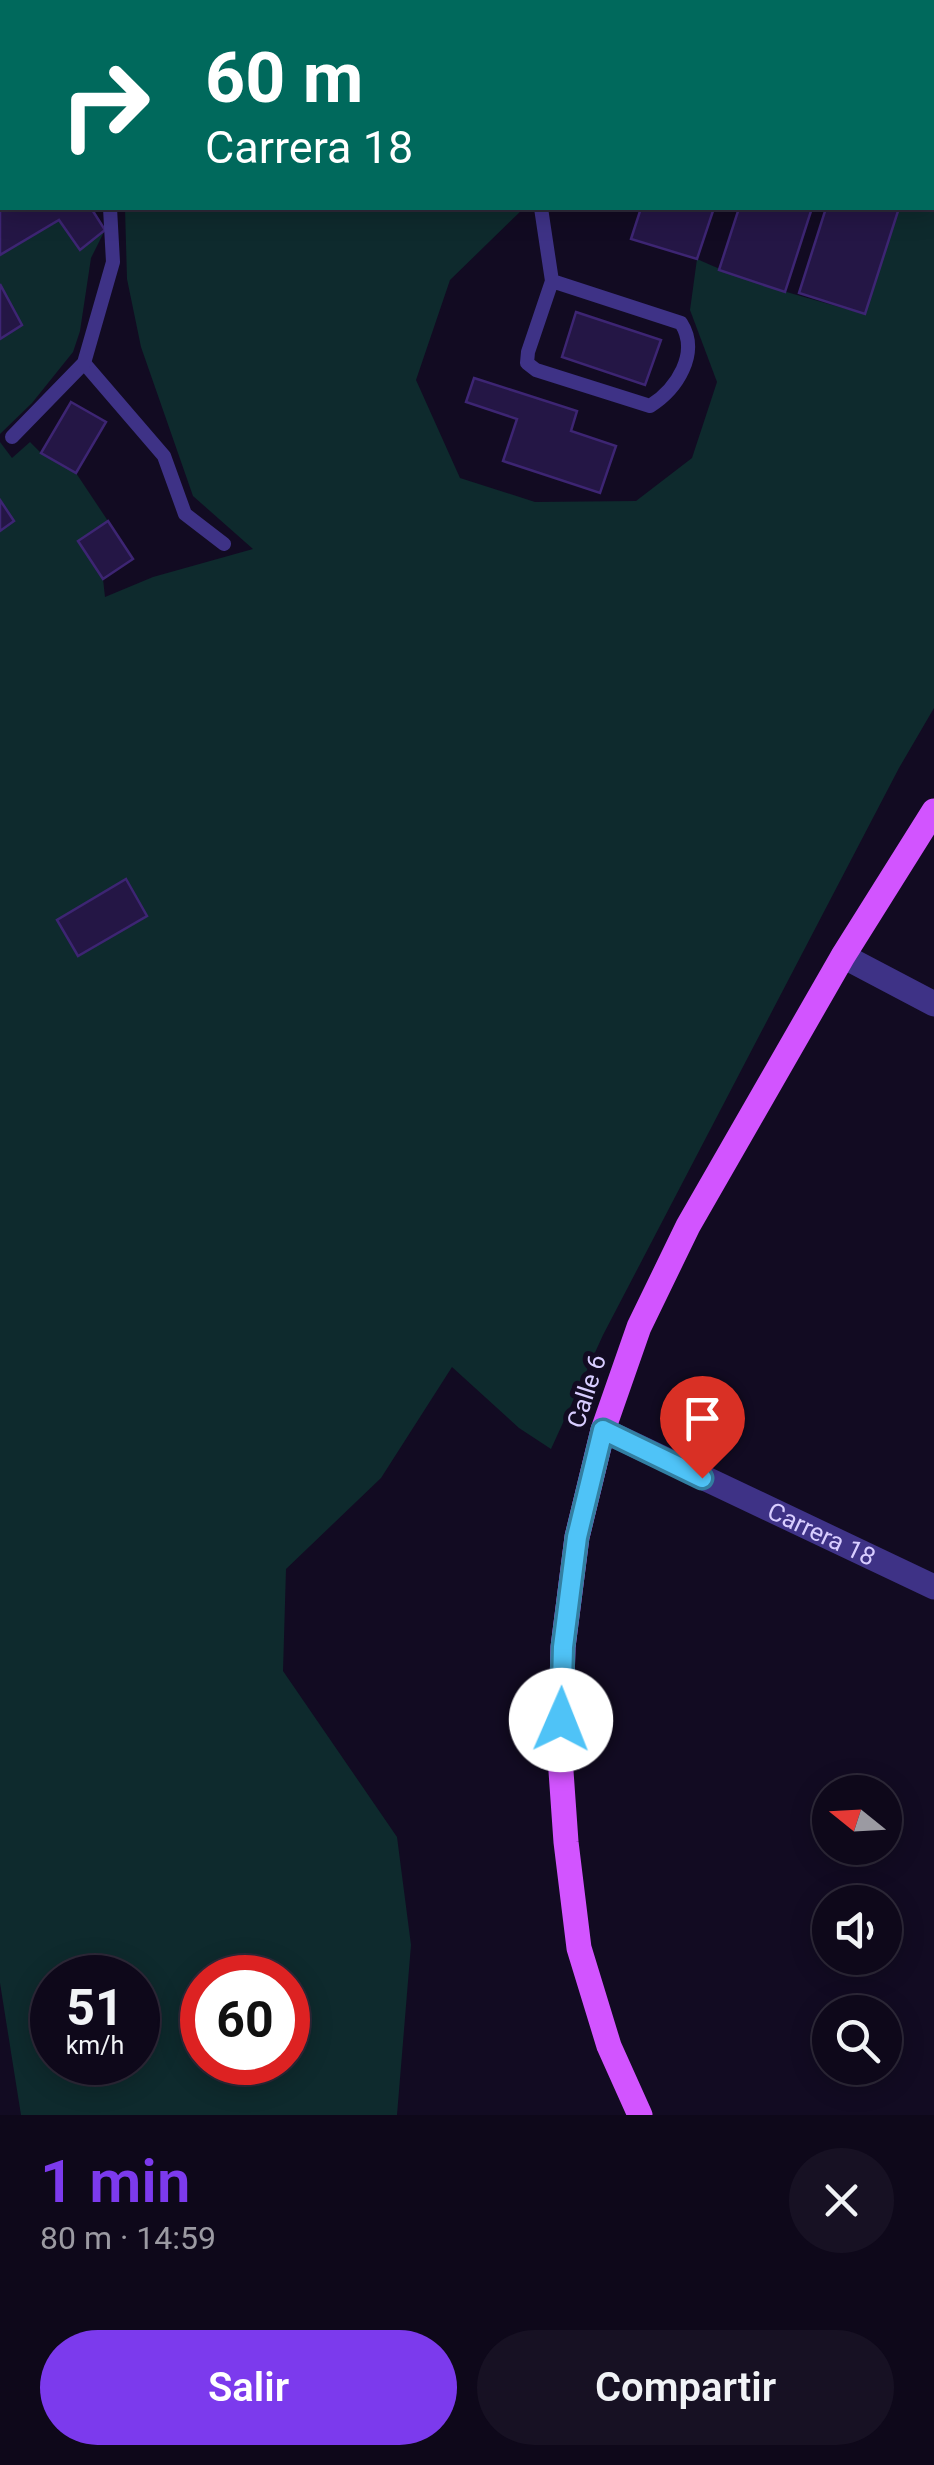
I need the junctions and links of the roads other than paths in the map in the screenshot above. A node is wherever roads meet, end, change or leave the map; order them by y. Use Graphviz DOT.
graph roads {
  1 [pos="110,210"];
  2 [pos="541,210"];
  3 [pos="552,281"];
  4 [pos="84,363"];
  5 [pos="12,437"];
  6 [pos="224,544"];
  7 [pos="934,811"];
  8 [pos="843,956"];
  9 [pos="934,1004"];
  10 [pos="603,1430"];
  11 [pos="934,1588"];
  12 [pos="640,2115"];
  1 -- 4 [label="lane"];
  2 -- 3 [label="lane"];
  3 -- 3 [label="lane"];
  4 -- 5 [label="lane"];
  4 -- 6 [label="lane"];
  7 -- 8 [label="main road, Calle 6"];
  8 -- 9 [label="street"];
  8 -- 10 [label="main road, Calle 6"];
  10 -- 11 [label="street, Carrera 18"];
  10 -- 12 [label="main road, Calle 6"];
}
